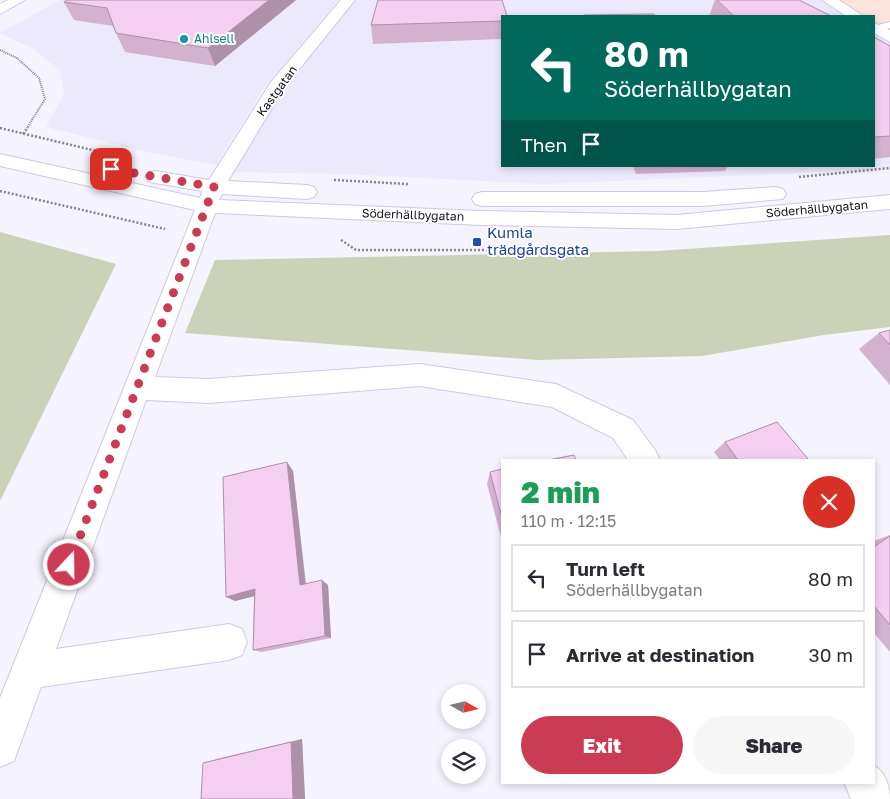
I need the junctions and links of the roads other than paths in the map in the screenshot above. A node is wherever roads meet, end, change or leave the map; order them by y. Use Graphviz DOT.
graph roads {
  1 [pos="18,0"];
  2 [pos="348,0"];
  3 [pos="830,0"];
  4 [pos="0,10"];
  5 [pos="854,15"];
  6 [pos="880,27"];
  7 [pos="890,37"];
  8 [pos="0,147"];
  9 [pos="0,160"];
  10 [pos="890,187"];
  11 [pos="210,197"];
  12 [pos="890,202"];
  13 [pos="136,388"];
  14 [pos="644,459"];
  15 [pos="229,642"];
  16 [pos="28,671"];
  17 [pos="0,746"];
  18 [pos="865,784"];
  19 [pos="874,799"];
  1 -- 4 [label="street"];
  2 -- 11 [label="street, Kastgatan"];
  3 -- 5 [label="street"];
  6 -- 7 [label="street"];
  8 -- 11 [label="street, Söderhällbygatan"];
  9 -- 11 [label="street, Söderhällbygatan"];
  10 -- 11 [label="street, Söderhällbygatan"];
  11 -- 12 [label="street, Söderhällbygatan"];
  11 -- 13 [label="street, Kastgatan"];
  13 -- 14 [label="street"];
  13 -- 16 [label="street, Kastgatan"];
  15 -- 16 [label="street"];
  16 -- 17 [label="street, Kastgatan"];
  18 -- 19 [label="street"];
}
